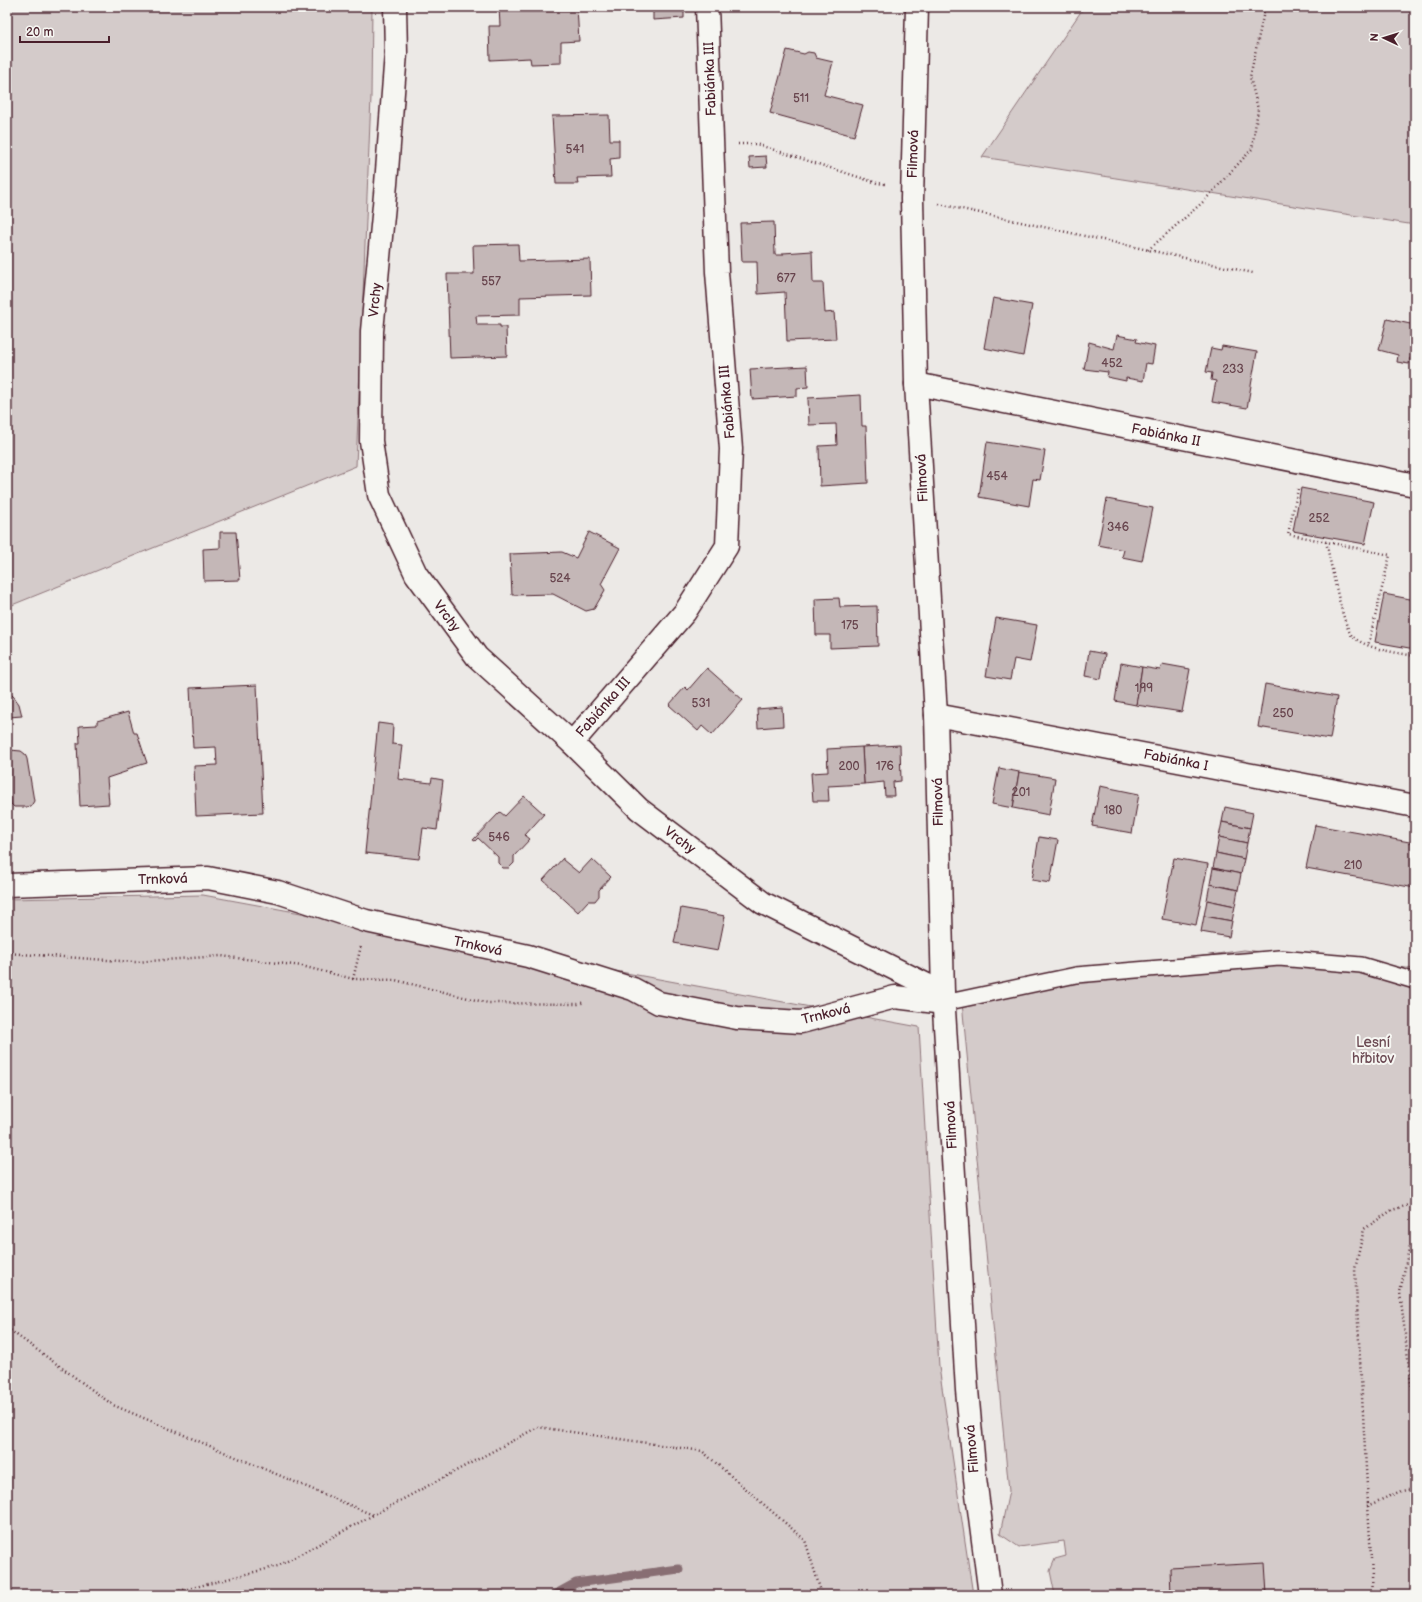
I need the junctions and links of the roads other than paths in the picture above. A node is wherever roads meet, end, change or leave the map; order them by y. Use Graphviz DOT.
graph roads {
  1 [pos="395,7"];
  2 [pos="707,7"];
  3 [pos="918,7"];
  4 [pos="916,384"];
  5 [pos="1415,485"];
  6 [pos="936,715"];
  7 [pos="572,743"];
  8 [pos="1415,806"];
  9 [pos="7,884"];
  10 [pos="1415,981"];
  11 [pos="943,998"];
  12 [pos="990,1595"];
  1 -- 7 [label="street, Vrchy"];
  2 -- 7 [label="street, Fabiánka III"];
  3 -- 4 [label="street, Filmová"];
  4 -- 5 [label="street, Fabiánka II"];
  4 -- 6 [label="street, Filmová"];
  6 -- 8 [label="street, Fabiánka I"];
  6 -- 11 [label="street, Filmová"];
  7 -- 11 [label="street, Vrchy"];
  9 -- 11 [label="street, Trnková"];
  10 -- 11 [label="lane"];
  11 -- 12 [label="street, Filmová"];
}
